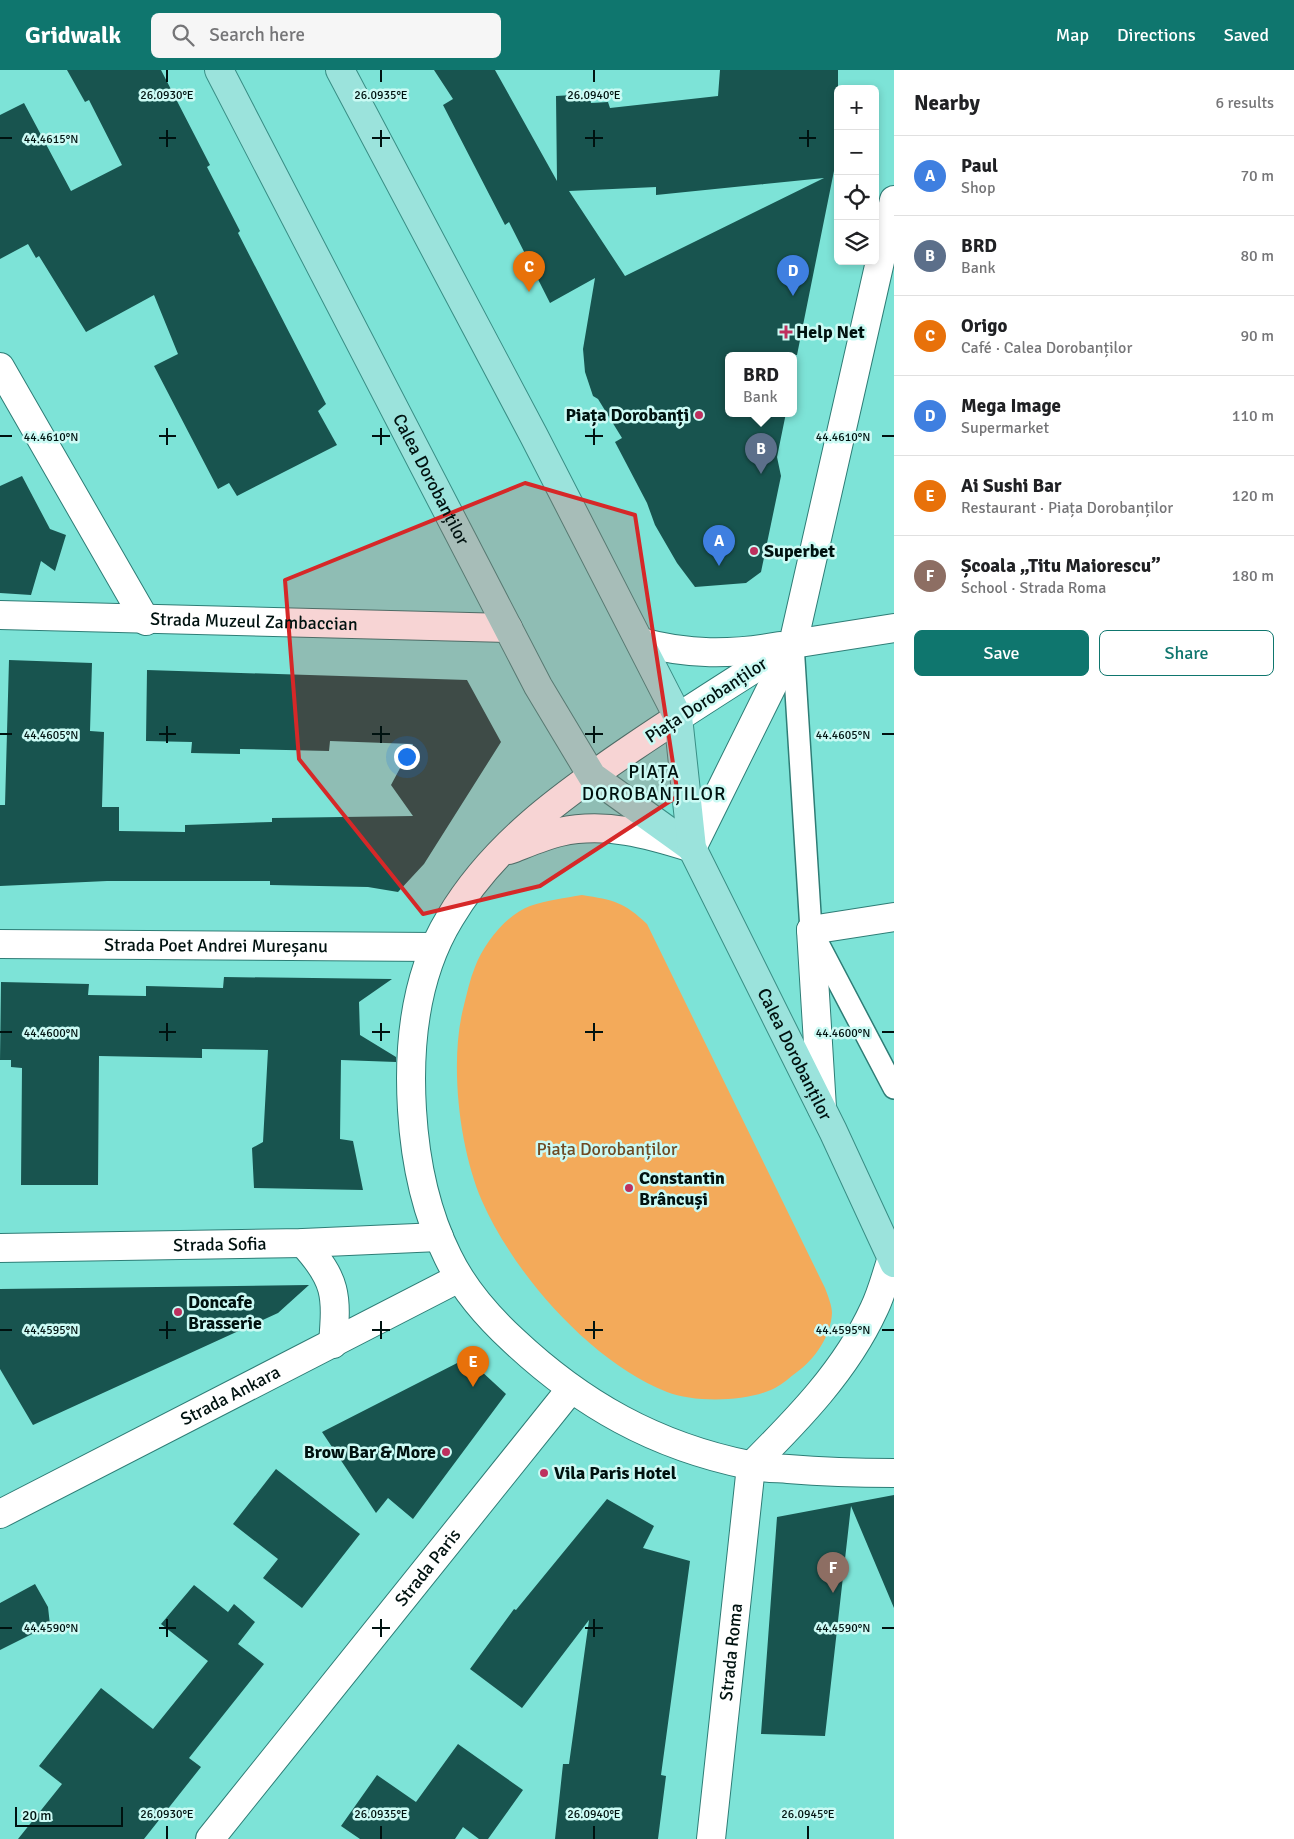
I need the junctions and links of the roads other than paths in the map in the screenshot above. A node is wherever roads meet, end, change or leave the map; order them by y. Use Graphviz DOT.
graph roads {
  1 [pos="219,70"];
  2 [pos="340,70"];
  3 [pos="894,200"];
  4 [pos="0,367"];
  5 [pos="0,615"];
  6 [pos="146,620"];
  7 [pos="508,628"];
  8 [pos="894,628"];
  9 [pos="641,642"];
  10 [pos="793,644"];
  11 [pos="678,717"];
  12 [pos="592,776"];
  13 [pos="692,848"];
  14 [pos="500,853"];
  15 [pos="894,917"];
  16 [pos="810,930"];
  17 [pos="0,944"];
  18 [pos="434,947"];
  19 [pos="894,1088"];
  20 [pos="822,1108"];
  21 [pos="439,1237"];
  22 [pos="303,1242"];
  23 [pos="890,1247"];
  24 [pos="0,1248"];
  25 [pos="459,1278"];
  26 [pos="333,1344"];
  27 [pos="570,1390"];
  28 [pos="751,1466"];
  29 [pos="894,1472"];
  30 [pos="0,1514"];
  31 [pos="210,1839"];
  32 [pos="711,1839"];
  1 -- 7 [label="main road, Calea Dorobanților"];
  2 -- 9 [label="main road, Calea Dorobanților"];
  3 -- 10 [label="street"];
  4 -- 6 [label="street"];
  5 -- 6 [label="street, Strada Muzeul Zambaccian"];
  6 -- 7 [label="street, Strada Muzeul Zambaccian"];
  7 -- 12 [label="main road, Calea Dorobanților"];
  8 -- 10 [label="street"];
  9 -- 10 [label="street"];
  9 -- 11 [label="main road, Calea Dorobanților"];
  10 -- 11 [label="street, Piața Dorobanților"];
  10 -- 13 [label="street"];
  10 -- 16 [label="lane"];
  11 -- 12 [label="street, Piața Dorobanților"];
  11 -- 13 [label="main road, Calea Dorobanților"];
  12 -- 13 [label="main road, Calea Dorobanților"];
  12 -- 14 [label="street, Piața Dorobanților"];
  13 -- 14 [label="street"];
  13 -- 20 [label="main road, Calea Dorobanților"];
  14 -- 18 [label="street, Piața Dorobanților"];
  15 -- 16 [label="street"];
  16 -- 19 [label="lane"];
  16 -- 20 [label="street"];
  17 -- 18 [label="street, Strada Poet Andrei Mureșanu"];
  18 -- 21 [label="street, Piața Dorobanților"];
  20 -- 23 [label="main road, Calea Dorobanților"];
  21 -- 22 [label="street, Strada Sofia"];
  21 -- 25 [label="street, Piața Dorobanților"];
  22 -- 24 [label="street, Strada Sofia"];
  22 -- 26 [label="street"];
  23 -- 28 [label="street"];
  25 -- 26 [label="street, Strada Ankara"];
  25 -- 27 [label="street, Piața Dorobanților"];
  26 -- 30 [label="street, Strada Ankara"];
  27 -- 28 [label="street, Piața Dorobanților"];
  27 -- 31 [label="street, Strada Paris"];
  28 -- 29 [label="street, Piața Dorobanților"];
  28 -- 32 [label="street, Strada Roma"];
}
